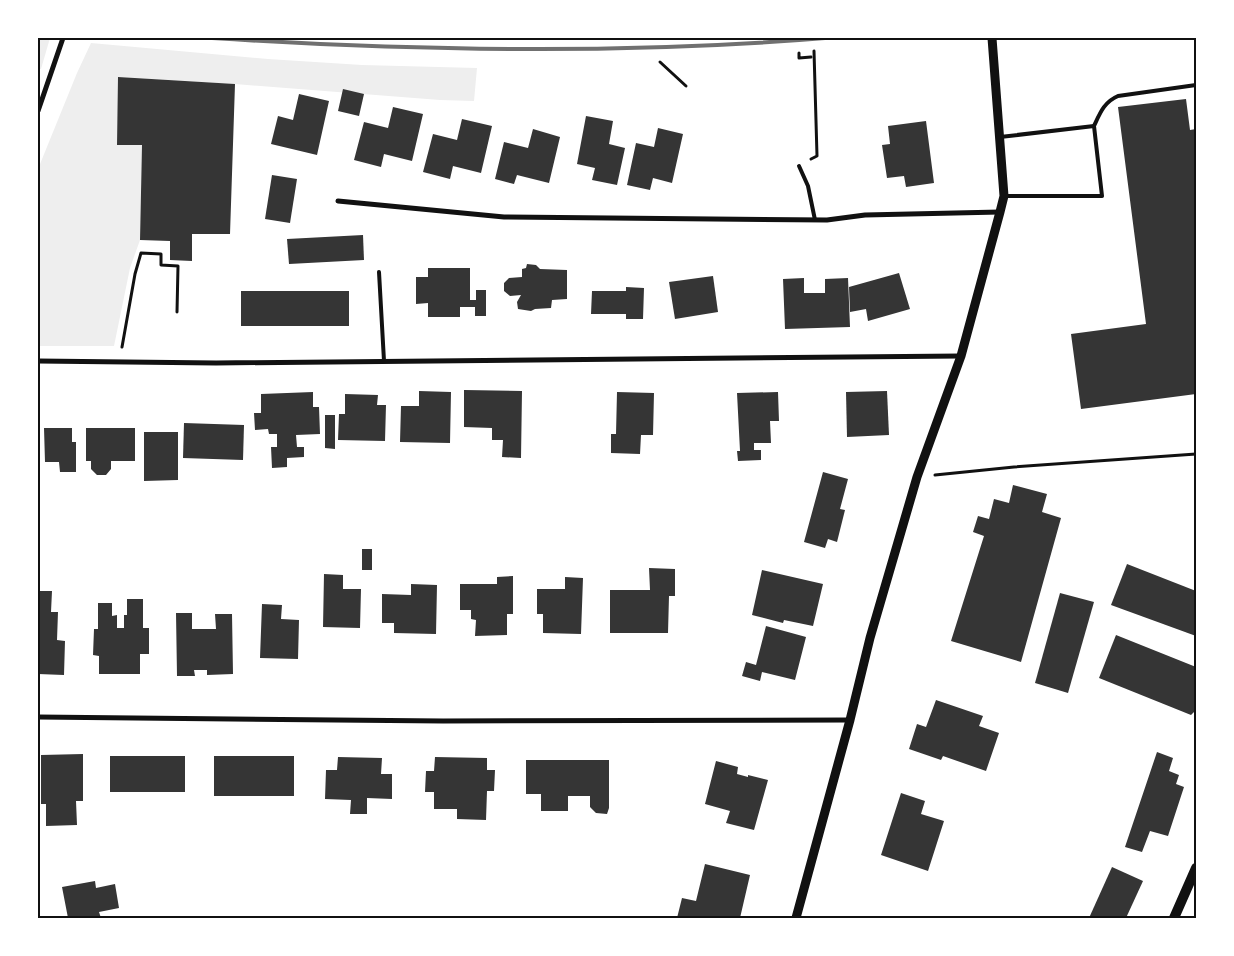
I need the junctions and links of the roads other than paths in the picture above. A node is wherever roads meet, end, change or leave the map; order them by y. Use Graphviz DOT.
graph roads {
  1 [pos="63,38"];
  2 [pos="992,38"];
  3 [pos="1196,85"];
  4 [pos="38,111"];
  5 [pos="1094,126"];
  6 [pos="1000,137"];
  7 [pos="799,166"];
  8 [pos="1004,196"];
  9 [pos="338,201"];
  10 [pos="1000,212"];
  11 [pos="815,220"];
  12 [pos="379,272"];
  13 [pos="961,356"];
  14 [pos="38,361"];
  15 [pos="384,361"];
  16 [pos="38,717"];
  17 [pos="850,720"];
  18 [pos="1196,868"];
  19 [pos="796,918"];
  20 [pos="1174,918"];
  1 -- 4 [label="street"];
  2 -- 6 [label="street"];
  3 -- 5 [label="lane"];
  5 -- 6 [label="lane"];
  5 -- 8 [label="lane"];
  6 -- 8 [label="street"];
  7 -- 11 [label="lane"];
  8 -- 10 [label="street"];
  9 -- 11 [label="street"];
  10 -- 11 [label="street"];
  10 -- 13 [label="street"];
  12 -- 15 [label="lane"];
  13 -- 15 [label="street"];
  13 -- 17 [label="street"];
  14 -- 15 [label="street"];
  16 -- 17 [label="street"];
  17 -- 19 [label="street"];
  18 -- 20 [label="main road"];
}
